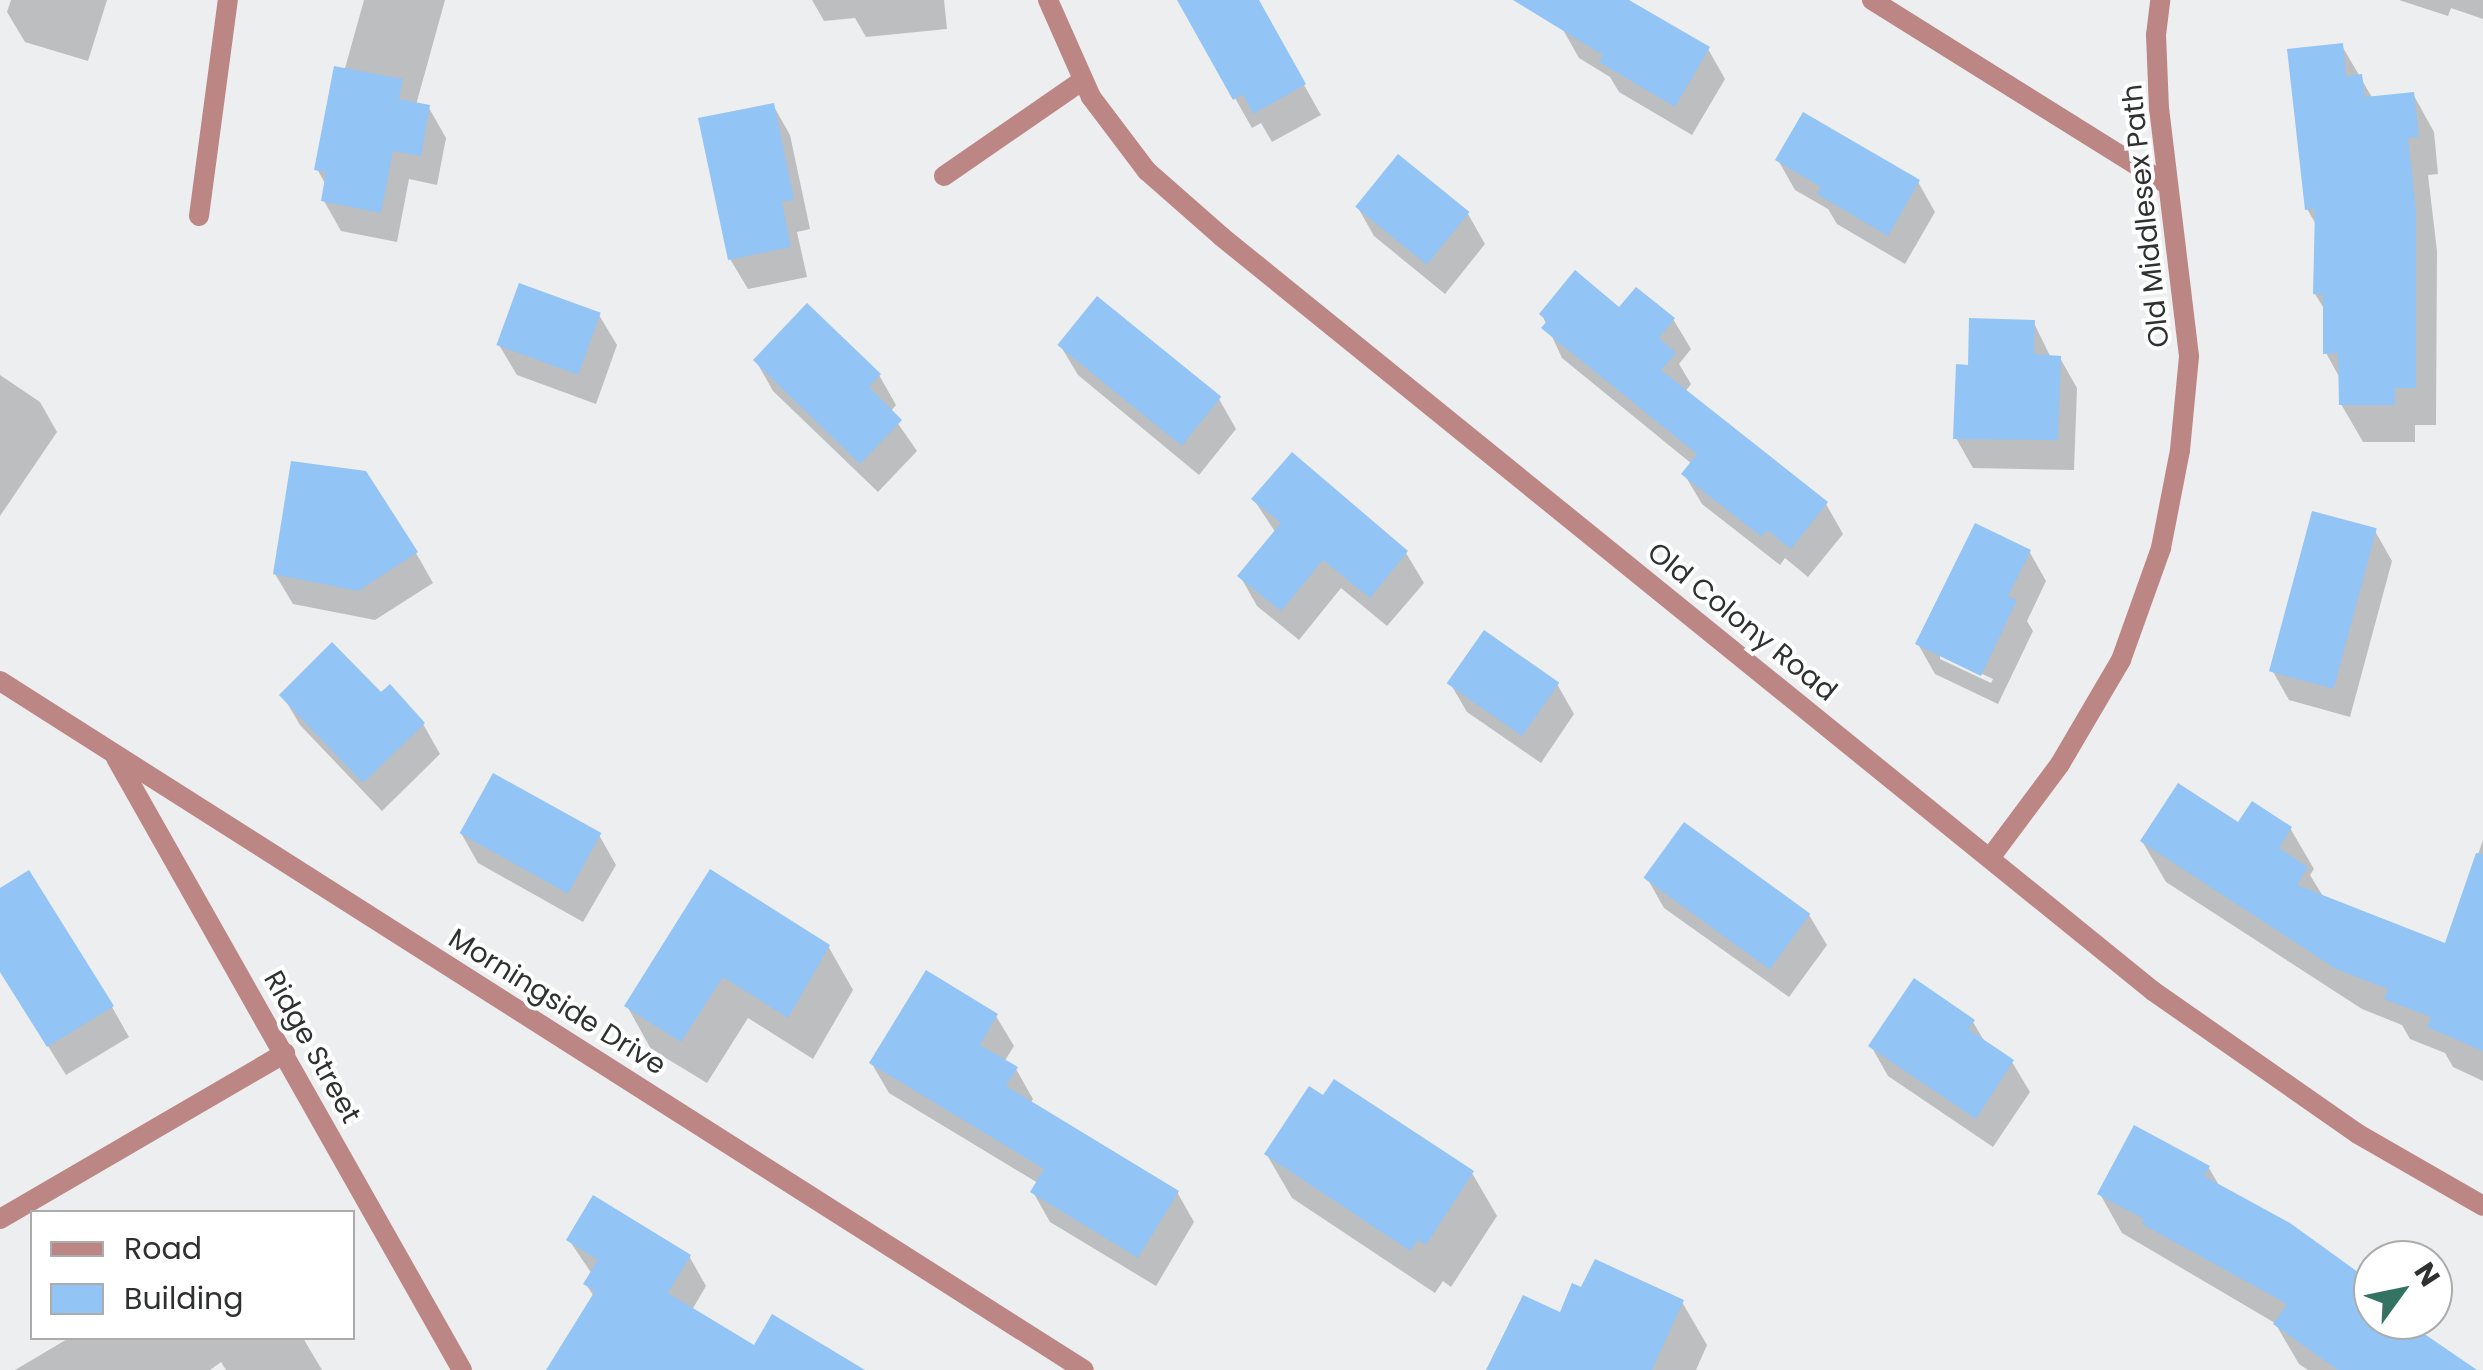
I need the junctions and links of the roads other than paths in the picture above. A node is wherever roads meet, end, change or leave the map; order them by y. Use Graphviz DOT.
graph roads {
  1 [pos="228,0"];
  2 [pos="1048,0"];
  3 [pos="1872,0"];
  4 [pos="2160,0"];
  5 [pos="1083,80"];
  6 [pos="944,176"];
  7 [pos="2166,184"];
  8 [pos="199,216"];
  9 [pos="0,681"];
  10 [pos="113,752"];
  11 [pos="1990,858"];
  12 [pos="285,1053"];
  13 [pos="2483,1206"];
  14 [pos="0,1219"];
  15 [pos="462,1370"];
  16 [pos="1084,1370"];
  1 -- 8 [label="street"];
  2 -- 5 [label="street, Old Colony Road"];
  3 -- 7 [label="street"];
  4 -- 7 [label="street, Old Middlesex Path"];
  5 -- 6 [label="street"];
  5 -- 11 [label="street, Old Colony Road"];
  7 -- 11 [label="street, Old Middlesex Path"];
  9 -- 10 [label="street, Morningside Drive"];
  10 -- 12 [label="street, Ridge Street"];
  10 -- 16 [label="street, Morningside Drive"];
  11 -- 13 [label="street, Old Colony Road"];
  12 -- 14 [label="street"];
  12 -- 15 [label="street, Ridge Street"];
}
